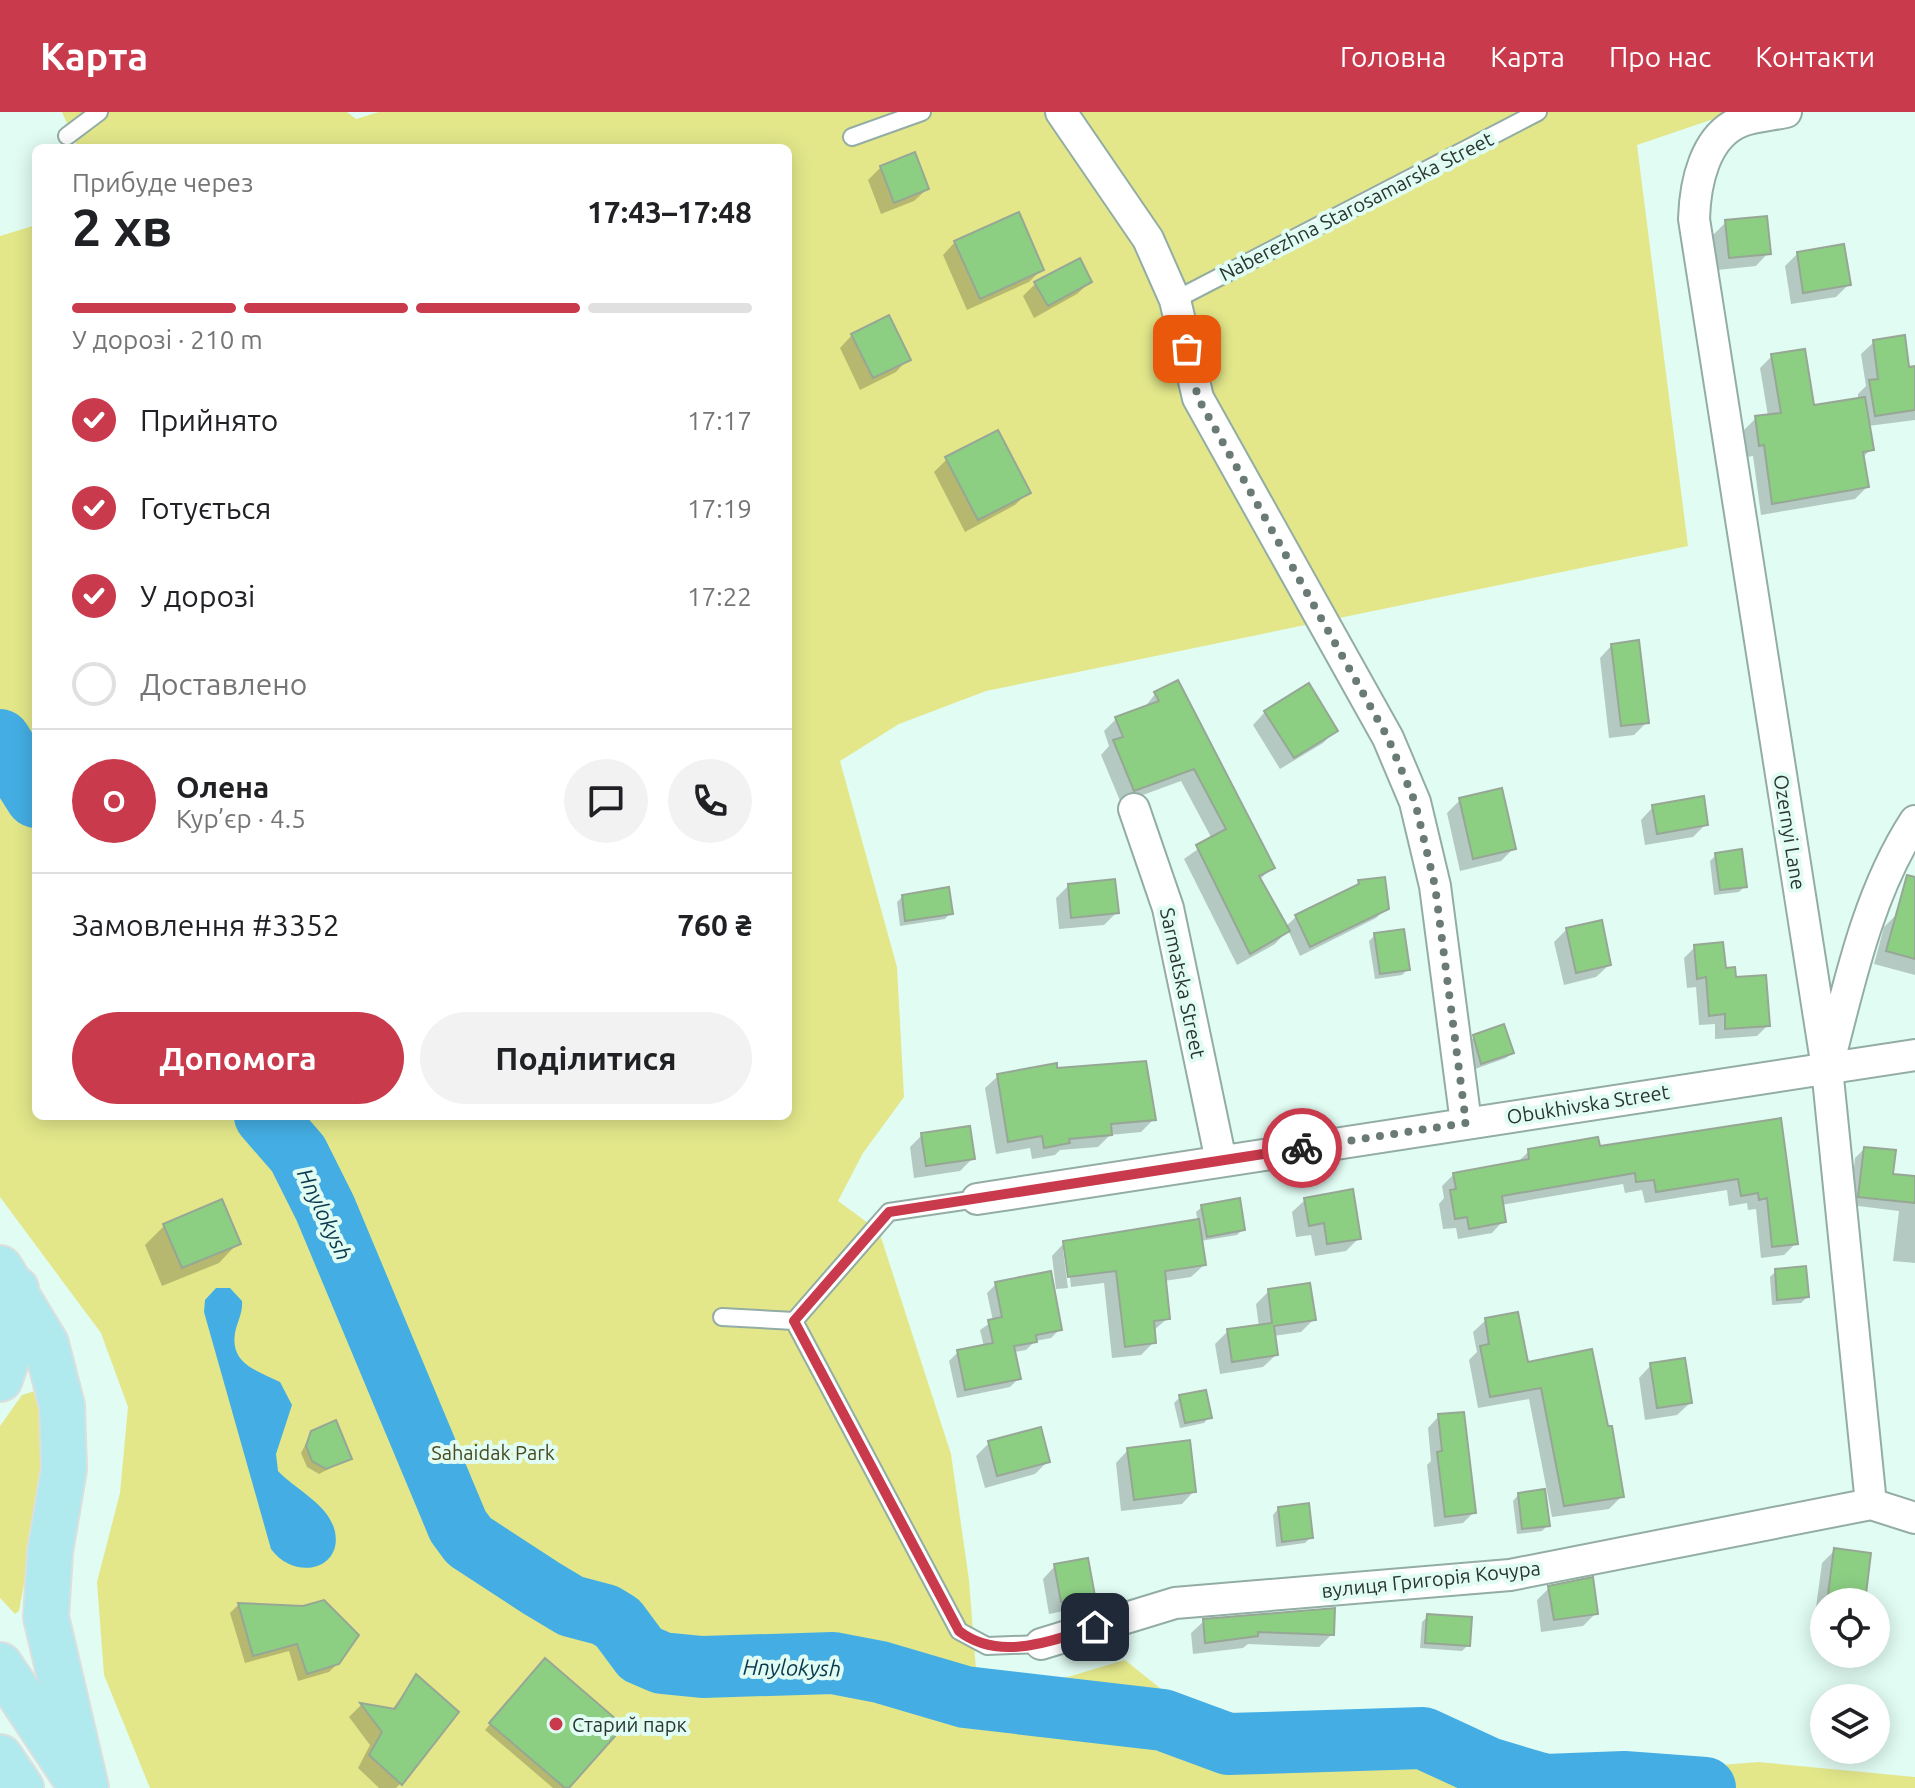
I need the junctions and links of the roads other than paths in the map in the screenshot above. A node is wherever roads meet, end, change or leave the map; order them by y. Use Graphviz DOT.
graph roads {
  1 [pos="99,112"];
  2 [pos="922,112"];
  3 [pos="1061,112"];
  4 [pos="1538,112"];
  5 [pos="1786,112"];
  6 [pos="67,136"];
  7 [pos="852,137"];
  8 [pos="1175,300"];
  9 [pos="1134,809"];
  10 [pos="1915,821"];
  11 [pos="1915,1055"];
  12 [pos="1827,1068"];
  13 [pos="1466,1123"];
  14 [pos="1221,1161"];
  15 [pos="977,1199"];
  16 [pos="8,1278"];
  17 [pos="722,1317"];
  18 [pos="794,1321"];
  19 [pos="0,1379"];
  20 [pos="1871,1504"];
  21 [pos="1915,1518"];
  22 [pos="1041,1644"];
  23 [pos="0,1665"];
  24 [pos="0,1757"];
  25 [pos="21,1788"];
  26 [pos="84,1788"];
  1 -- 6 [label="lane"];
  2 -- 7 [label="lane"];
  3 -- 8 [label="street"];
  4 -- 8 [label="lane, Naberezhna Starosamarska Street"];
  5 -- 12 [label="street, Ozernyi Lane"];
  8 -- 13 [label="street"];
  9 -- 14 [label="street, Sarmatska Street"];
  10 -- 12 [label="street"];
  11 -- 12 [label="street, Obukhivska Street"];
  12 -- 13 [label="street, Obukhivska Street"];
  12 -- 20 [label="street, Ozernyi Lane"];
  13 -- 14 [label="street, Obukhivska Street"];
  14 -- 15 [label="street, Obukhivska Street"];
  15 -- 18 [label="lane"];
  16 -- 19 [label="main road"];
  16 -- 26 [label="main road"];
  17 -- 18 [label="lane"];
  18 -- 22 [label="lane"];
  20 -- 21 [label="street, вулиця Григорія Кочура"];
  20 -- 22 [label="street, вулиця Григорія Кочура"];
  23 -- 26 [label="main road"];
  24 -- 25 [label="main road"];
}
